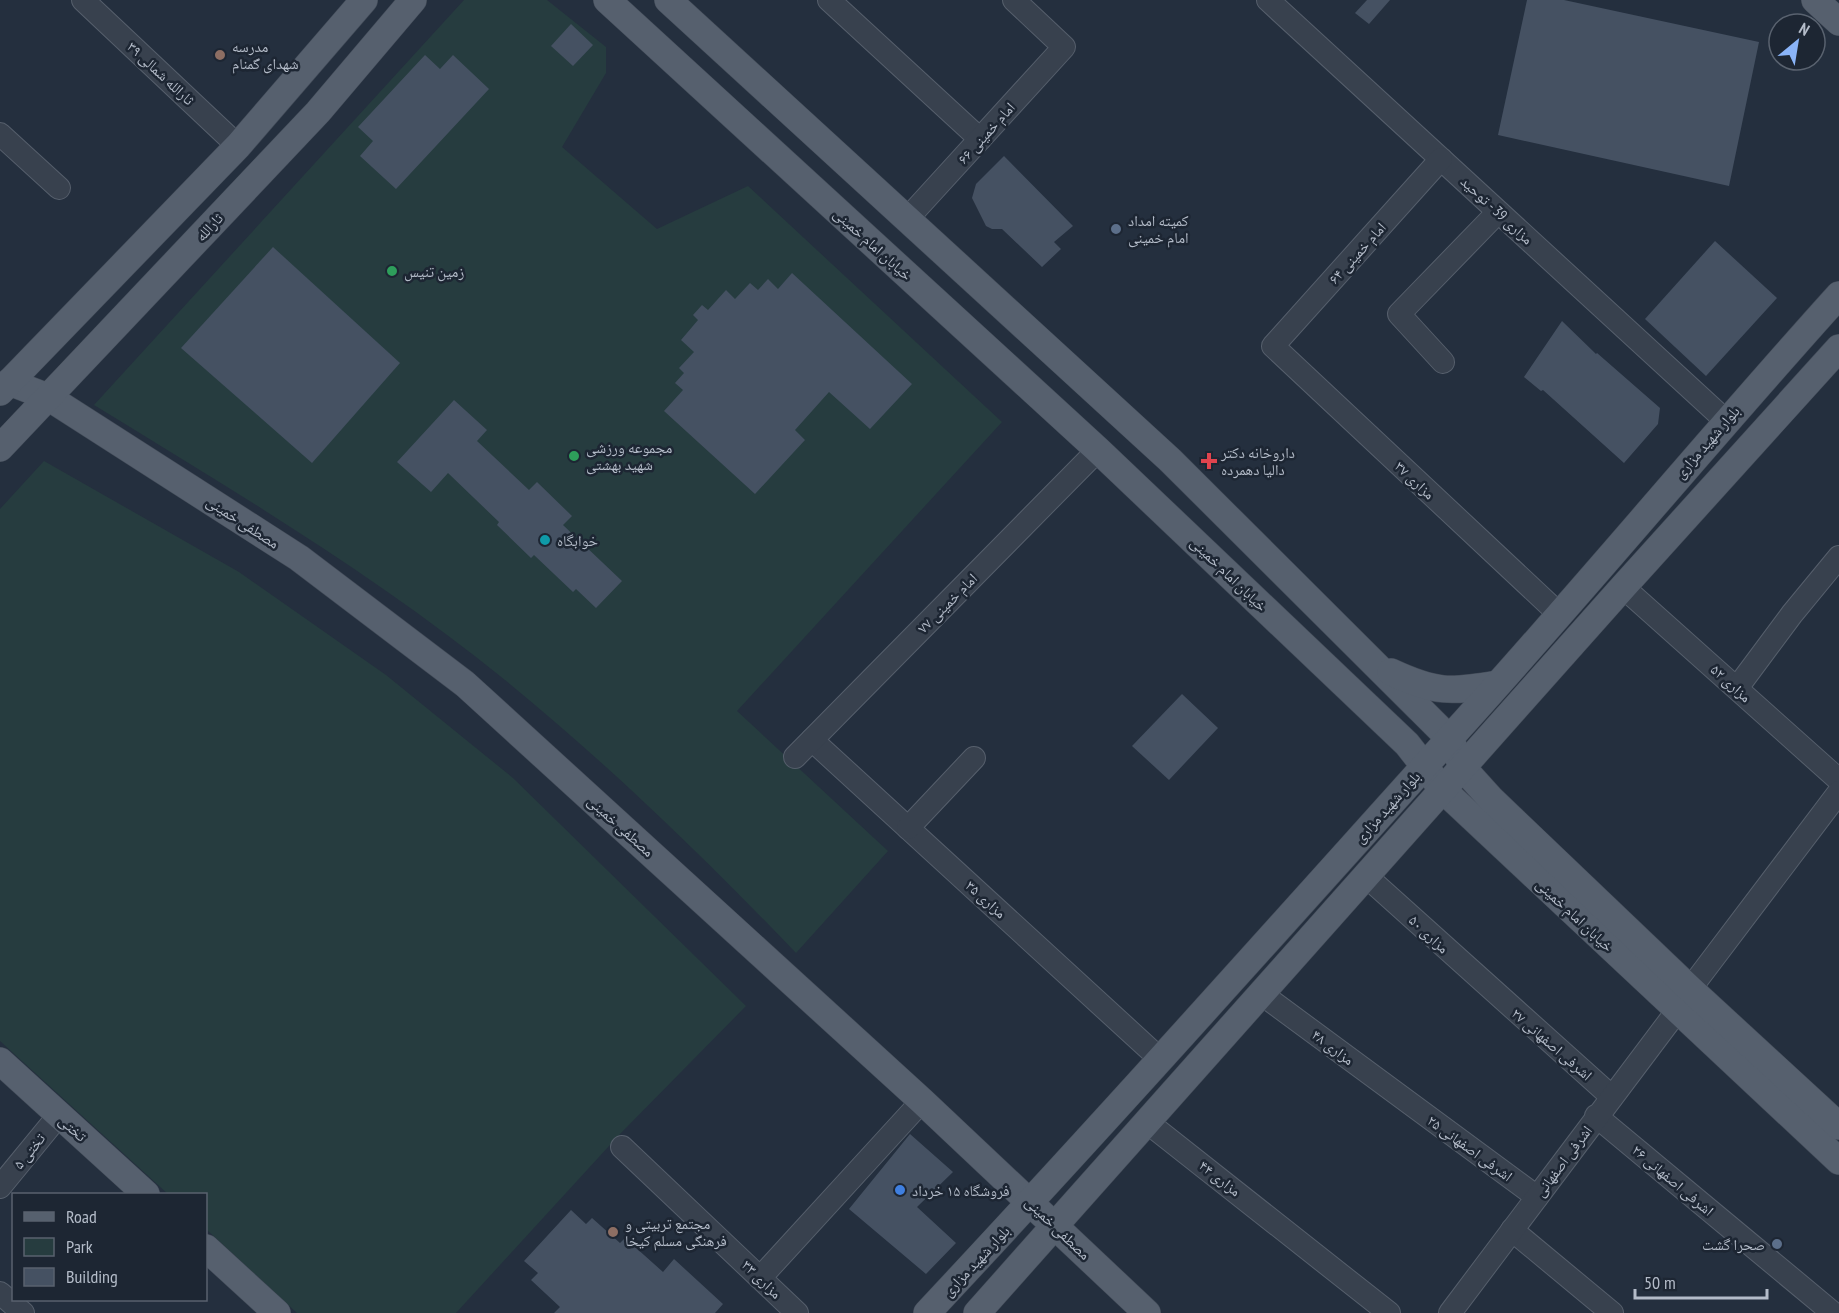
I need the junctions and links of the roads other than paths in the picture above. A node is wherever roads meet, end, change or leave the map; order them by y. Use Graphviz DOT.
graph roads {
  1 [pos="83,0"];
  2 [pos="364,0"];
  3 [pos="413,0"];
  4 [pos="607,0"];
  5 [pos="668,0"];
  6 [pos="829,0"];
  7 [pos="1014,0"];
  8 [pos="1268,0"];
  9 [pos="1815,0"];
  10 [pos="1839,22"];
  11 [pos="0,134"];
  12 [pos="980,139"];
  13 [pos="238,146"];
  14 [pos="1441,159"];
  15 [pos="59,188"];
  16 [pos="1498,212"];
  17 [pos="907,219"];
  18 [pos="1839,295"];
  19 [pos="1273,346"];
  20 [pos="1839,348"];
  21 [pos="1443,362"];
  22 [pos="3,383"];
  23 [pos="48,397"];
  24 [pos="1725,420"];
  25 [pos="0,448"];
  26 [pos="1098,450"];
  27 [pos="1839,557"];
  28 [pos="1623,587"];
  29 [pos="1558,613"];
  30 [pos="1375,664"];
  31 [pos="1497,684"];
  32 [pos="1737,688"];
  33 [pos="1450,739"];
  34 [pos="812,740"];
  35 [pos="795,757"];
  36 [pos="974,759"];
  37 [pos="1425,765"];
  38 [pos="1463,768"];
  39 [pos="1839,780"];
  40 [pos="1443,790"];
  41 [pos="1839,792"];
  42 [pos="908,828"];
  43 [pos="1366,876"];
  44 [pos="1492,991"];
  45 [pos="1263,994"];
  46 [pos="1684,1000"];
  47 [pos="1160,1059"];
  48 [pos="0,1061"];
  49 [pos="1612,1097"];
  50 [pos="1402,1100"];
  51 [pos="922,1101"];
  52 [pos="59,1115"];
  53 [pos="1596,1116"];
  54 [pos="1147,1122"];
  55 [pos="1839,1126"];
  56 [pos="622,1147"];
  57 [pos="1839,1161"];
  58 [pos="0,1187"];
  59 [pos="145,1193"];
  60 [pos="1537,1197"];
  61 [pos="1031,1203"];
  62 [pos="1054,1226"];
  63 [pos="1512,1230"];
  64 [pos="207,1249"];
  65 [pos="760,1278"];
  66 [pos="0,1293"];
  67 [pos="23,1313"];
  68 [pos="277,1313"];
  69 [pos="797,1313"];
  70 [pos="927,1313"];
  71 [pos="977,1313"];
  72 [pos="1147,1313"];
  73 [pos="1389,1313"];
  74 [pos="1450,1313"];
  75 [pos="1612,1313"];
  76 [pos="1833,1313"];
  1 -- 13 [label="street, ثارالله شمالی ۳۹"];
  2 -- 13 [label="main road"];
  3 -- 23 [label="main road, ثارالله"];
  4 -- 26 [label="main road, خیابان امام خمینی"];
  5 -- 17 [label="main road, خیابان امام خمینی"];
  6 -- 12 [label="street"];
  7 -- 12 [label="street, امام خمینی ۶۶"];
  8 -- 14 [label="street, مزاری 39 - توحید"];
  9 -- 10 [label="main road"];
  11 -- 15 [label="street"];
  12 -- 17 [label="street, امام خمینی ۶۶"];
  13 -- 22 [label="main road"];
  14 -- 16 [label="street, مزاری 39 - توحید"];
  14 -- 19 [label="street, امام خمینی ۶۴"];
  16 -- 21 [label="street"];
  16 -- 24 [label="street, مزاری 39 - توحید"];
  17 -- 30 [label="main road, خیابان امام خمینی"];
  18 -- 24 [label="main road, بلوار شهید مزاری"];
  19 -- 29 [label="street, مزاری ۳۷"];
  20 -- 28 [label="main road, بلوار شهید مزاری"];
  22 -- 23 [label="main road, مصطفی خمینی"];
  23 -- 25 [label="main road, ثارالله"];
  23 -- 51 [label="main road, مصطفی خمینی"];
  24 -- 29 [label="main road, بلوار شهید مزاری"];
  26 -- 34 [label="street, امام خمینی ۷۷"];
  26 -- 37 [label="main road, خیابان امام خمینی"];
  27 -- 32 [label="street"];
  28 -- 32 [label="street, مزاری ۵۲"];
  28 -- 38 [label="main road, بلوار شهید مزاری"];
  29 -- 31 [label="main road, بلوار شهید مزاری"];
  30 -- 31 [label="main road"];
  30 -- 33 [label="main road, خیابان امام خمینی"];
  31 -- 33 [label="main road, بلوار شهید مزاری"];
  32 -- 39 [label="street, مزاری ۵۲"];
  33 -- 37 [label="main road, بلوار شهید مزاری"];
  33 -- 38 [label="main road, خیابان امام خمینی"];
  34 -- 35 [label="street, امام خمینی ۷۷"];
  34 -- 42 [label="street, مزاری ۳۵"];
  36 -- 42 [label="street"];
  37 -- 40 [label="main road, خیابان امام خمینی"];
  37 -- 47 [label="main road, بلوار شهید مزاری"];
  38 -- 40 [label="main road, بلوار شهید مزاری"];
  38 -- 46 [label="main road, خیابان امام خمینی"];
  40 -- 43 [label="main road, بلوار شهید مزاری"];
  40 -- 46 [label="main road, خیابان امام خمینی"];
  41 -- 46 [label="street, اشرفی اصفهانی"];
  42 -- 47 [label="street, مزاری ۳۵"];
  43 -- 44 [label="street, مزاری ۵۰"];
  43 -- 45 [label="main road, بلوار شهید مزاری"];
  44 -- 49 [label="street, اشرفی اصفهانی ۲۷"];
  45 -- 50 [label="street, مزاری ۴۸"];
  45 -- 54 [label="main road, بلوار شهید مزاری"];
  46 -- 49 [label="street, اشرفی اصفهانی"];
  46 -- 55 [label="main road, خیابان امام خمینی"];
  46 -- 57 [label="main road, خیابان امام خمینی"];
  47 -- 61 [label="main road, بلوار شهید مزاری"];
  48 -- 52 [label="main road, تختی"];
  49 -- 53 [label="street, اشرفی اصفهانی"];
  50 -- 60 [label="street, اشرفی اصفهانی ۲۵"];
  51 -- 61 [label="main road, مصطفی خمینی"];
  51 -- 65 [label="street"];
  52 -- 58 [label="street, تختی ۵"];
  52 -- 59 [label="main road, تختی"];
  53 -- 60 [label="street, اشرفی اصفهانی"];
  53 -- 76 [label="street, اشرفی اصفهانی ۲۶"];
  54 -- 62 [label="main road, بلوار شهید مزاری"];
  54 -- 73 [label="street, مزاری ۴۴"];
  56 -- 65 [label="street, مزاری ۳۳"];
  60 -- 63 [label="street, اشرفی اصفهانی"];
  61 -- 62 [label="main road, مصطفی خمینی"];
  61 -- 70 [label="main road, بلوار شهید مزاری"];
  62 -- 71 [label="main road, بلوار شهید مزاری"];
  62 -- 72 [label="main road, مصطفی خمینی"];
  63 -- 74 [label="street, اشرفی اصفهانی"];
  63 -- 75 [label="street"];
  64 -- 68 [label="main road"];
  65 -- 69 [label="street, مزاری ۳۳"];
  66 -- 67 [label="street"];
}
